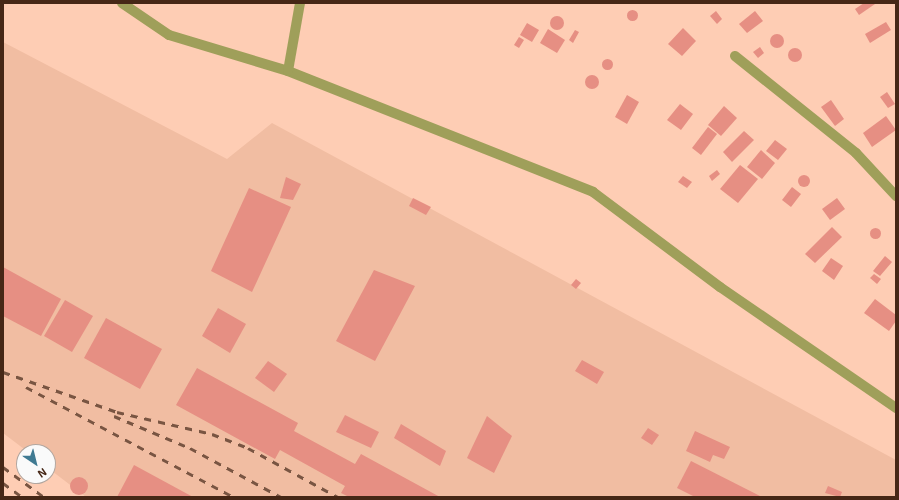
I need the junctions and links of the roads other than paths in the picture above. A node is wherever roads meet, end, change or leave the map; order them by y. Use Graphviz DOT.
graph roads {
  1 [pos="122,3"];
  2 [pos="300,3"];
  3 [pos="735,56"];
  4 [pos="288,71"];
  5 [pos="896,196"];
  6 [pos="896,408"];
  1 -- 4 [label="street"];
  2 -- 4 [label="street"];
  3 -- 5 [label="street"];
  4 -- 6 [label="street"];
}
